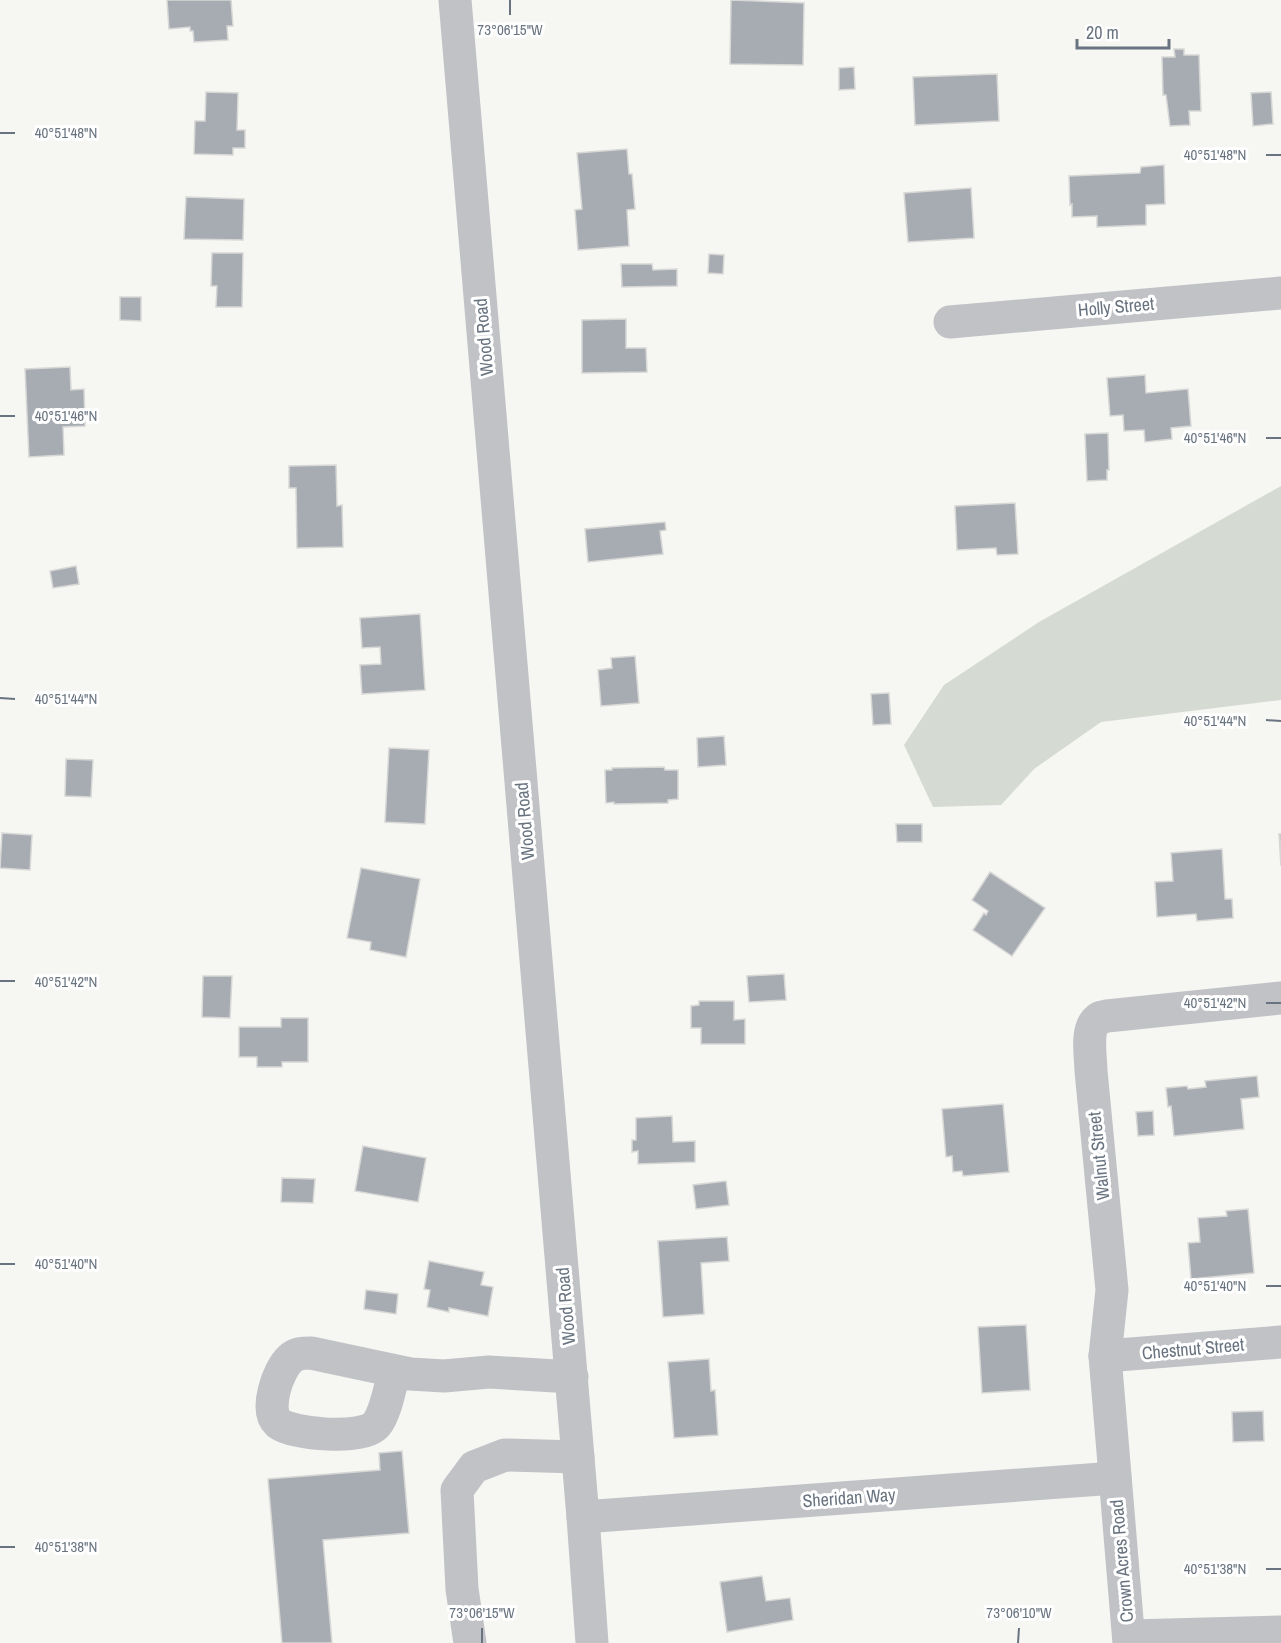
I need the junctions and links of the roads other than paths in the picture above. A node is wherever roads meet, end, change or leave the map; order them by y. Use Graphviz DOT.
graph roads {
  1 [pos="456,0"];
  2 [pos="1281,292"];
  3 [pos="950,322"];
  4 [pos="1281,998"];
  5 [pos="1281,1342"];
  6 [pos="1106,1356"];
  7 [pos="394,1372"];
  8 [pos="572,1377"];
  9 [pos="578,1457"];
  10 [pos="1114,1478"];
  11 [pos="583,1517"];
  12 [pos="1281,1632"];
  13 [pos="1129,1639"];
  14 [pos="470,1643"];
  15 [pos="592,1643"];
  1 -- 8 [label="street, Wood Road"];
  2 -- 3 [label="street, Holly Street"];
  4 -- 6 [label="street, Walnut Street"];
  5 -- 6 [label="street, Chestnut Street"];
  6 -- 10 [label="street, Walnut Street"];
  7 -- 8 [label="street"];
  8 -- 9 [label="street, Wood Road"];
  9 -- 11 [label="street, Wood Road"];
  9 -- 14 [label="street"];
  10 -- 11 [label="street, Sheridan Way"];
  10 -- 13 [label="street, Crown Acres Road"];
  11 -- 15 [label="street, Wood Road"];
  12 -- 13 [label="street"];
}
